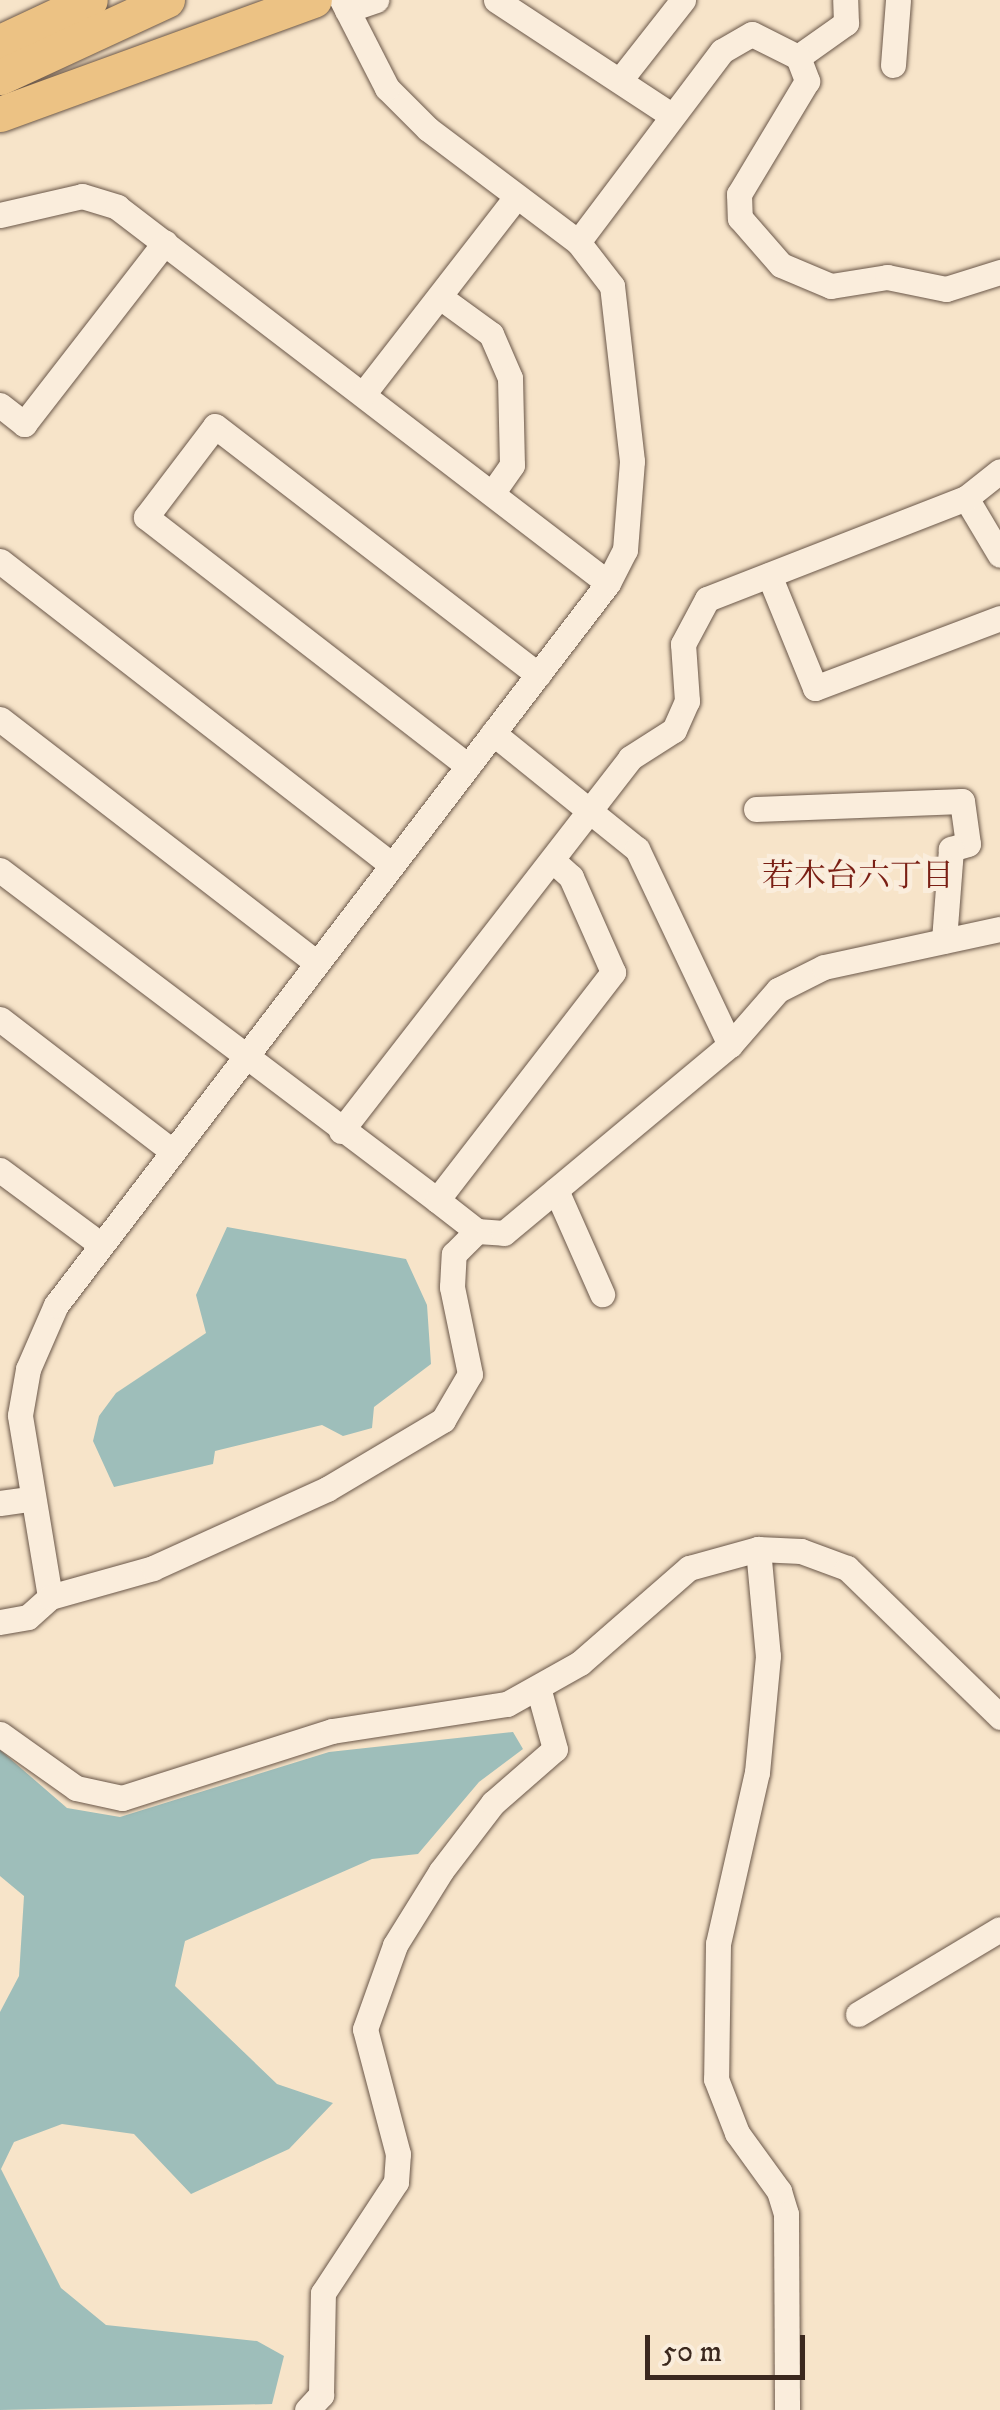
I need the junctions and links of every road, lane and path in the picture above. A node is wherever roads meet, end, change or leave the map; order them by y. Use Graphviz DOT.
graph roads {
  1 [pos="50,0"];
  2 [pos="90,0"];
  3 [pos="167,0"];
  4 [pos="376,0"];
  5 [pos="496,0"];
  6 [pos="683,0"];
  7 [pos="845,0"];
  8 [pos="898,0"];
  9 [pos="334,3"];
  10 [pos="0,24"];
  11 [pos="0,42"];
  12 [pos="798,57"];
  13 [pos="893,65"];
  14 [pos="0,78"];
  15 [pos="620,80"];
  16 [pos="0,114"];
  17 [pos="672,115"];
  18 [pos="516,196"];
  19 [pos="0,215"];
  20 [pos="166,242"];
  21 [pos="578,242"];
  22 [pos="1000,272"];
  23 [pos="440,297"];
  24 [pos="364,393"];
  25 [pos="0,405"];
  26 [pos="1000,471"];
  27 [pos="493,492"];
  28 [pos="966,498"];
  29 [pos="1000,555"];
  30 [pos="0,562"];
  31 [pos="769,575"];
  32 [pos="608,584"];
  33 [pos="1000,618"];
  34 [pos="538,675"];
  35 [pos="0,719"];
  36 [pos="493,733"];
  37 [pos="468,766"];
  38 [pos="592,808"];
  39 [pos="756,810"];
  40 [pos="552,860"];
  41 [pos="392,865"];
  42 [pos="0,870"];
  43 [pos="1000,929"];
  44 [pos="944,941"];
  45 [pos="317,963"];
  46 [pos="0,1020"];
  47 [pos="730,1045"];
  48 [pos="244,1058"];
  49 [pos="341,1131"];
  50 [pos="171,1150"];
  51 [pos="0,1170"];
  52 [pos="556,1190"];
  53 [pos="437,1200"];
  54 [pos="477,1231"];
  55 [pos="100,1244"];
  56 [pos="602,1294"];
  57 [pos="28,1499"];
  58 [pos="0,1503"];
  59 [pos="758,1548"];
  60 [pos="50,1597"];
  61 [pos="0,1622"];
  62 [pos="538,1691"];
  63 [pos="1000,1717"];
  64 [pos="0,1734"];
  65 [pos="1000,1928"];
  66 [pos="858,2014"];
  67 [pos="308,2410"];
  68 [pos="787,2410"];
  1 -- 10 [label="highway"];
  2 -- 11 [label="highway"];
  3 -- 14 [label="highway"];
  4 -- 9 [label="street"];
  5 -- 15 [label="street"];
  6 -- 15 [label="street"];
  7 -- 12 [label="street"];
  8 -- 13 [label="street"];
  9 -- 16 [label="highway"];
  9 -- 18 [label="street"];
  12 -- 17 [label="street"];
  12 -- 22 [label="street"];
  15 -- 17 [label="street"];
  17 -- 21 [label="street"];
  18 -- 21 [label="street"];
  18 -- 23 [label="street"];
  19 -- 20 [label="street"];
  20 -- 24 [label="street"];
  20 -- 25 [label="street"];
  21 -- 32 [label="street"];
  23 -- 24 [label="street"];
  23 -- 27 [label="street"];
  24 -- 27 [label="street"];
  26 -- 28 [label="street"];
  27 -- 32 [label="street"];
  28 -- 29 [label="street"];
  28 -- 31 [label="street"];
  30 -- 41 [label="street"];
  31 -- 33 [label="street"];
  31 -- 38 [label="street"];
  32 -- 34 [label="street"];
  34 -- 36 [label="street"];
  34 -- 37 [label="street"];
  35 -- 45 [label="street"];
  36 -- 37 [label="street"];
  36 -- 38 [label="street"];
  37 -- 41 [label="street"];
  38 -- 40 [label="street"];
  38 -- 47 [label="street"];
  39 -- 44 [label="street"];
  40 -- 49 [label="street"];
  40 -- 53 [label="street"];
  41 -- 45 [label="street"];
  42 -- 48 [label="street"];
  43 -- 44 [label="street"];
  44 -- 47 [label="street"];
  45 -- 48 [label="street"];
  46 -- 50 [label="street"];
  47 -- 52 [label="street"];
  48 -- 49 [label="street"];
  48 -- 50 [label="street"];
  49 -- 53 [label="street"];
  50 -- 55 [label="street"];
  51 -- 55 [label="street"];
  52 -- 54 [label="street"];
  52 -- 56 [label="street"];
  53 -- 54 [label="street"];
  54 -- 60 [label="street"];
  55 -- 57 [label="street"];
  57 -- 58 [label="street"];
  57 -- 60 [label="street"];
  59 -- 62 [label="street"];
  59 -- 63 [label="street"];
  59 -- 68 [label="street"];
  60 -- 61 [label="street"];
  62 -- 64 [label="street"];
  62 -- 67 [label="street"];
  65 -- 66 [label="street"];
}
